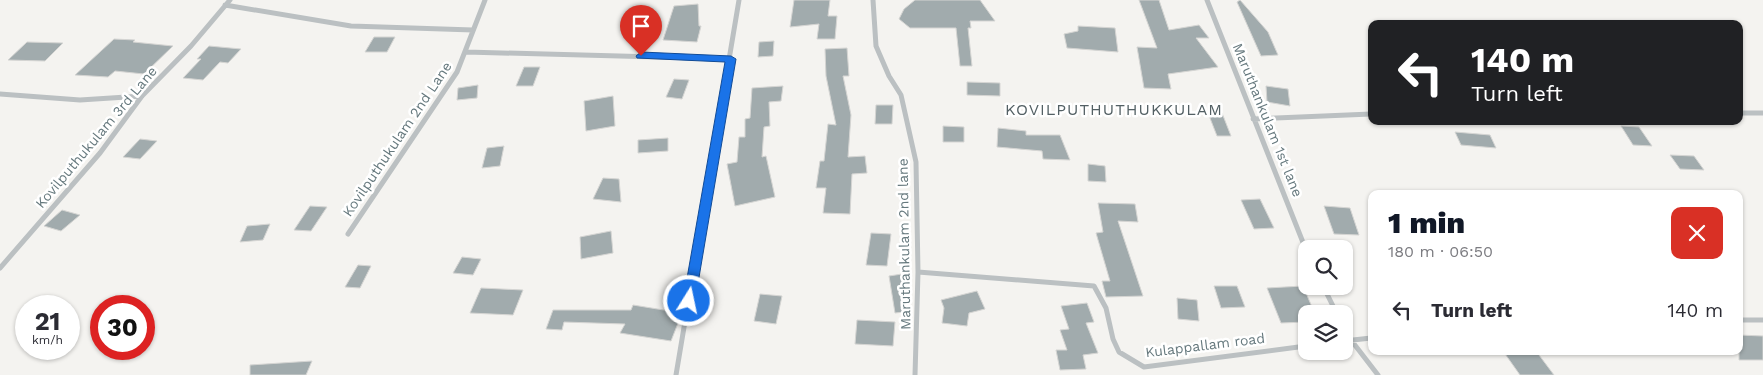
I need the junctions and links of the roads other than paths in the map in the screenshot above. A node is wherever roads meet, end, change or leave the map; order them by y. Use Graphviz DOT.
graph roads {
  1 [pos="230,0"];
  2 [pos="485,0"];
  3 [pos="739,0"];
  4 [pos="873,0"];
  5 [pos="1207,0"];
  6 [pos="225,5"];
  7 [pos="473,30"];
  8 [pos="466,52"];
  9 [pos="731,59"];
  10 [pos="0,94"];
  11 [pos="142,96"];
  12 [pos="1743,113"];
  13 [pos="1763,113"];
  14 [pos="1368,114"];
  15 [pos="1253,119"];
  16 [pos="348,234"];
  17 [pos="1302,240"];
  18 [pos="0,268"];
  19 [pos="918,272"];
  20 [pos="1743,320"];
  21 [pos="1763,320"];
  22 [pos="1368,338"];
  23 [pos="1353,340"];
  24 [pos="1298,347"];
  25 [pos="1353,347"];
  26 [pos="676,375"];
  27 [pos="915,375"];
  28 [pos="1378,375"];
  1 -- 6 [label="street, Kovilputhukulam 3rd Lane"];
  2 -- 7 [label="street, Kovilputhukulam 2nd Lane"];
  3 -- 9 [label="street"];
  4 -- 19 [label="street, Maruthankulam 2nd lane"];
  5 -- 15 [label="street, Maruthankulam 1st lane"];
  6 -- 7 [label="street"];
  6 -- 11 [label="street, Kovilputhukulam 3rd Lane"];
  7 -- 8 [label="street, Kovilputhukulam 2nd Lane"];
  8 -- 9 [label="street"];
  8 -- 16 [label="street, Kovilputhukulam 2nd Lane"];
  9 -- 26 [label="street"];
  10 -- 11 [label="street"];
  11 -- 18 [label="street, Kovilputhukulam 3rd Lane"];
  12 -- 13 [label="street"];
  14 -- 15 [label="street"];
  15 -- 17 [label="street, Maruthankulam 1st lane"];
  19 -- 24 [label="street, Kulappallam road"];
  19 -- 27 [label="street, Maruthankulam 2nd lane"];
  20 -- 21 [label="street"];
  22 -- 23 [label="street"];
  25 -- 28 [label="street"];
}
